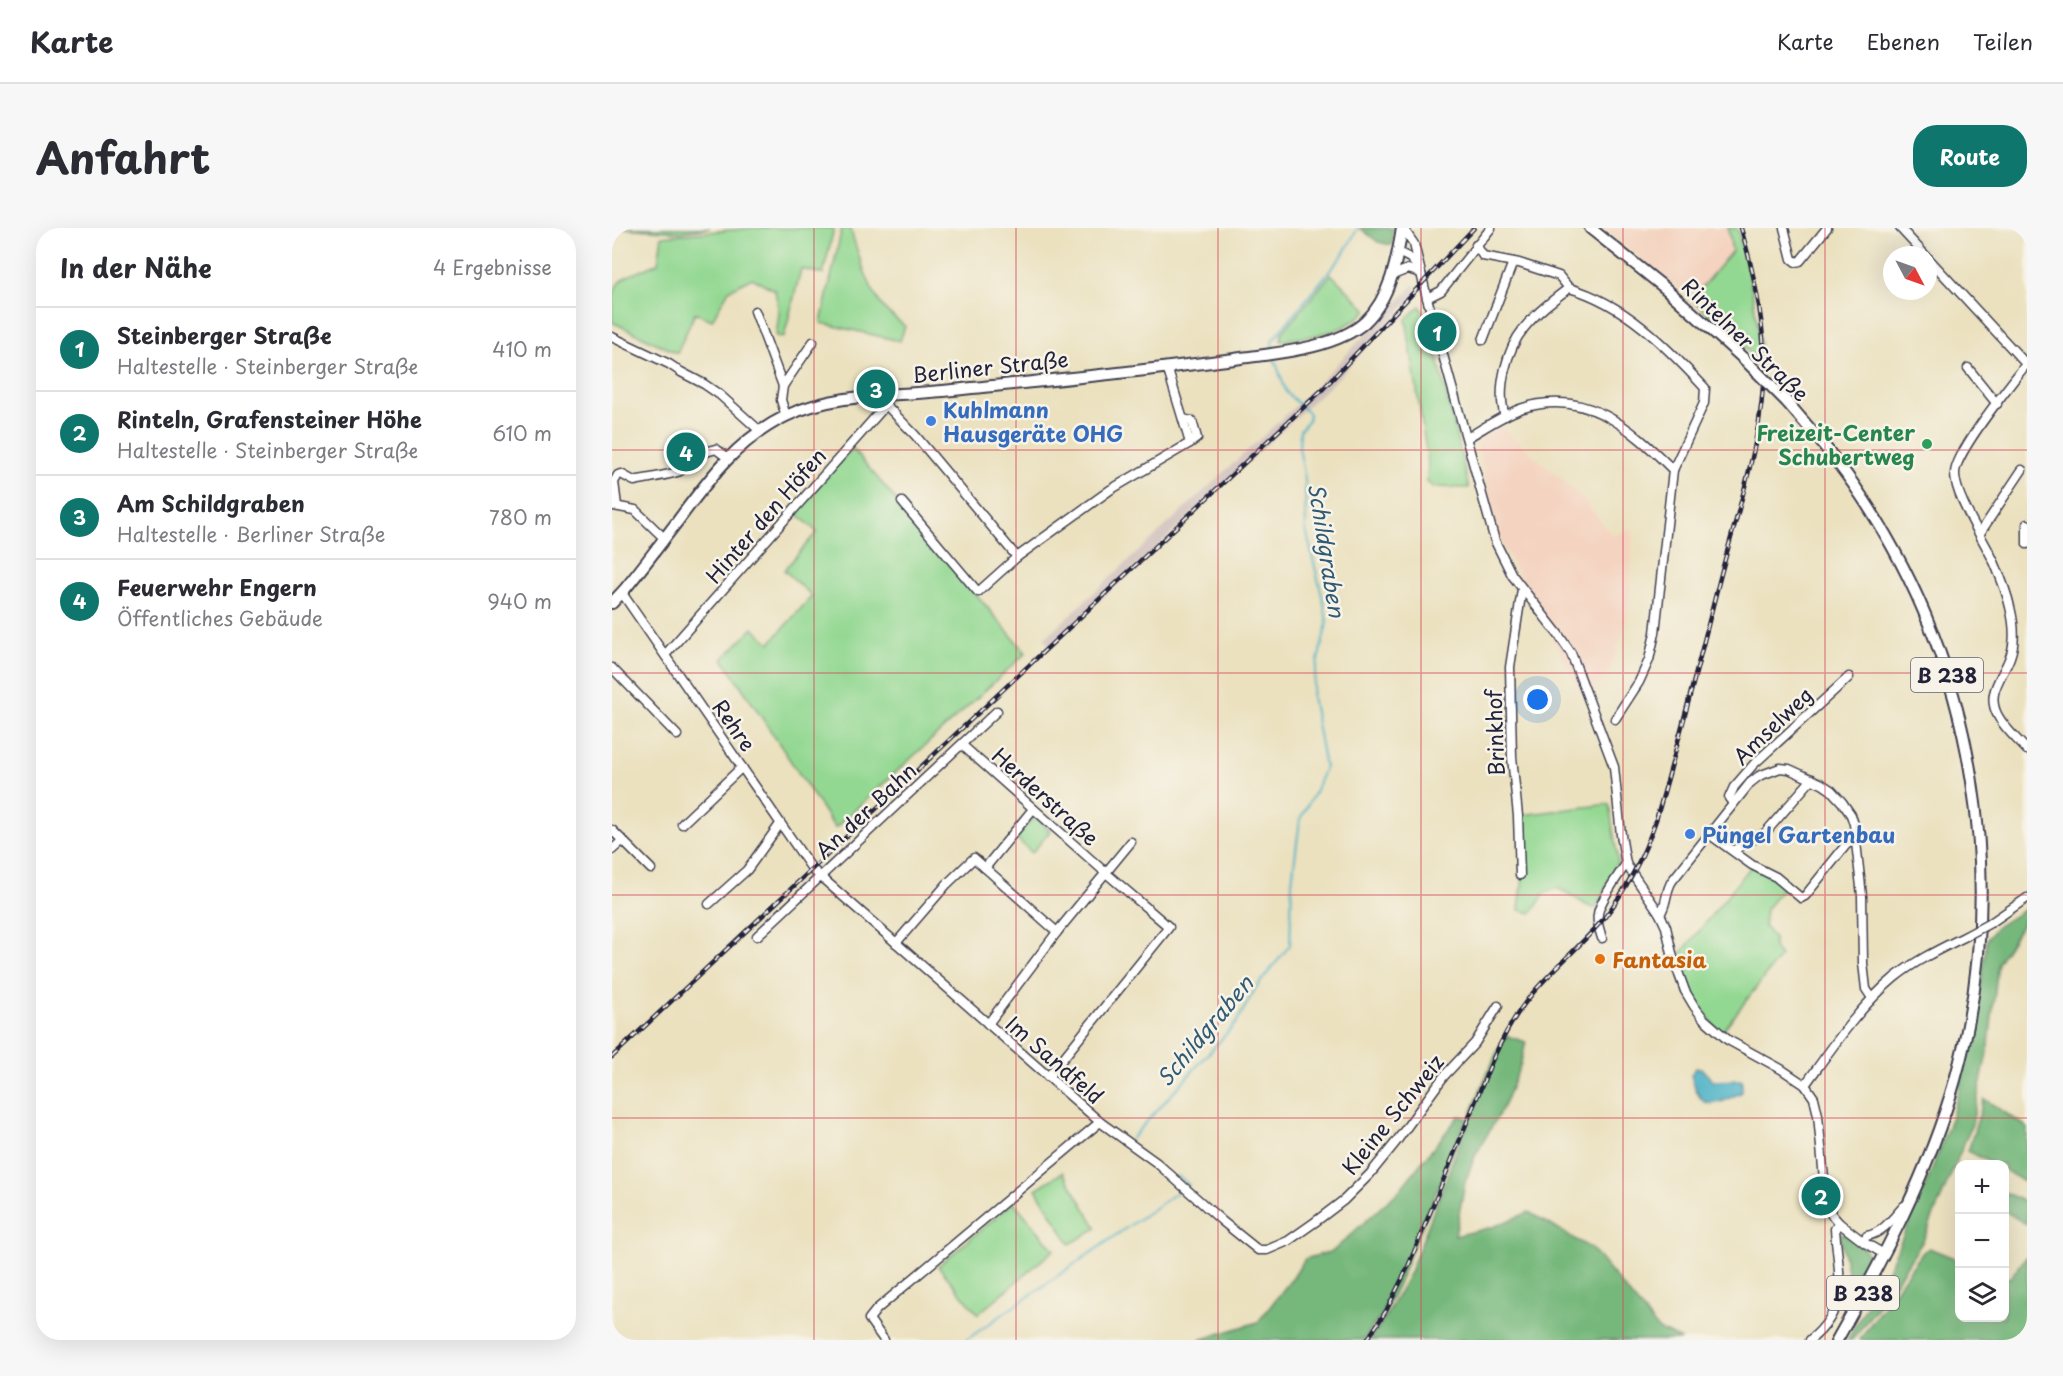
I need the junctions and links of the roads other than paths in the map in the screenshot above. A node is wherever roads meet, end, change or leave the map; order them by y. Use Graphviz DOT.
graph roads {
  1 [pos="1402,228"];
  2 [pos="1491,228"];
  3 [pos="1590,228"];
  4 [pos="1784,228"];
  5 [pos="1827,228"];
  6 [pos="1900,228"];
  7 [pos="1476,245"];
  8 [pos="1917,246"];
  9 [pos="1399,250"];
  10 [pos="1417,255"];
  11 [pos="1513,262"];
  12 [pos="1937,268"];
  13 [pos="1420,271"];
  14 [pos="1393,275"];
  15 [pos="1569,288"];
  16 [pos="1427,298"];
  17 [pos="755,311"];
  18 [pos="612,337"];
  19 [pos="1483,340"];
  20 [pos="813,342"];
  21 [pos="2027,364"];
  22 [pos="1167,367"];
  23 [pos="1968,368"];
  24 [pos="783,386"];
  25 [pos="886,400"];
  26 [pos="1997,404"];
  27 [pos="786,416"];
  28 [pos="1505,416"];
  29 [pos="760,431"];
  30 [pos="1467,438"];
  31 [pos="728,458"];
  32 [pos="1673,470"];
  33 [pos="2022,470"];
  34 [pos="902,502"];
  35 [pos="615,506"];
  36 [pos="2027,524"];
  37 [pos="1980,533"];
  38 [pos="664,538"];
  39 [pos="2027,544"];
  40 [pos="1017,557"];
  41 [pos="1522,590"];
  42 [pos="622,593"];
  43 [pos="612,603"];
  44 [pos="665,655"];
  45 [pos="612,668"];
  46 [pos="1849,677"];
  47 [pos="997,711"];
  48 [pos="1615,719"];
  49 [pos="677,735"];
  50 [pos="962,745"];
  51 [pos="2027,750"];
  52 [pos="742,767"];
  53 [pos="1812,779"];
  54 [pos="1733,803"];
  55 [pos="1033,809"];
  56 [pos="682,824"];
  57 [pos="780,824"];
  58 [pos="612,830"];
  59 [pos="1708,834"];
  60 [pos="1856,838"];
  61 [pos="622,840"];
  62 [pos="1131,842"];
  63 [pos="612,850"];
  64 [pos="1734,850"];
  65 [pos="1626,864"];
  66 [pos="985,868"];
  67 [pos="651,869"];
  68 [pos="1106,873"];
  69 [pos="1520,876"];
  70 [pos="820,877"];
  71 [pos="2027,898"];
  72 [pos="709,904"];
  73 [pos="1660,914"];
  74 [pos="1057,932"];
  75 [pos="757,936"];
  76 [pos="1602,938"];
  77 [pos="896,943"];
  78 [pos="1872,998"];
  79 [pos="1498,1006"];
  80 [pos="988,1024"];
  81 [pos="1048,1077"];
  82 [pos="1805,1085"];
  83 [pos="1100,1122"];
  84 [pos="1909,1202"];
  85 [pos="1839,1223"];
  86 [pos="1853,1233"];
  87 [pos="1868,1236"];
  88 [pos="1886,1250"];
  89 [pos="884,1340"];
  90 [pos="1810,1340"];
  91 [pos="1837,1340"];
  1 -- 9 [label="main road, Berliner Straße"];
  1 -- 10 [label="street"];
  2 -- 7 [label="street"];
  3 -- 84 [label="main road, Rintelner Straße / B 238, bridge"];
  4 -- 5 [label="street"];
  6 -- 8 [label="street"];
  7 -- 11 [label="street"];
  7 -- 16 [label="street"];
  9 -- 10 [label="street"];
  9 -- 13 [label="street"];
  9 -- 14 [label="main road, Berliner Straße"];
  10 -- 13 [label="street"];
  11 -- 15 [label="street"];
  11 -- 19 [label="street"];
  12 -- 21 [label="street"];
  13 -- 14 [label="street"];
  13 -- 16 [label="street"];
  14 -- 22 [label="main road, Berliner Straße"];
  15 -- 28 [label="street"];
  15 -- 32 [label="street"];
  16 -- 30 [label="street"];
  17 -- 24 [label="street"];
  18 -- 29 [label="street"];
  20 -- 24 [label="street"];
  21 -- 26 [label="street"];
  22 -- 25 [label="main road, Berliner Straße"];
  22 -- 40 [label="street"];
  23 -- 26 [label="street"];
  24 -- 27 [label="street"];
  25 -- 27 [label="main road, Berliner Straße"];
  25 -- 40 [label="street"];
  25 -- 44 [label="street, Hinter den Höfen"];
  26 -- 37 [label="street"];
  27 -- 29 [label="main road, Berliner Straße"];
  28 -- 30 [label="street"];
  28 -- 32 [label="street"];
  29 -- 31 [label="main road, Berliner Straße"];
  30 -- 41 [label="street"];
  31 -- 35 [label="street"];
  31 -- 38 [label="main road, Berliner Straße"];
  32 -- 48 [label="street"];
  33 -- 37 [label="street"];
  34 -- 40 [label="street"];
  35 -- 38 [label="street"];
  36 -- 39 [label="street"];
  37 -- 51 [label="street"];
  38 -- 42 [label="main road, Berliner Straße"];
  41 -- 65 [label="street"];
  41 -- 69 [label="street, Brinkhof"];
  42 -- 43 [label="main road, Berliner Straße"];
  42 -- 44 [label="street, Rehre"];
  44 -- 52 [label="street, Rehre"];
  45 -- 49 [label="street"];
  46 -- 54 [label="street, Amselweg"];
  47 -- 50 [label="street, An der Bahn"];
  50 -- 55 [label="street, Herderstraße"];
  50 -- 70 [label="street, An der Bahn"];
  52 -- 56 [label="street"];
  52 -- 57 [label="street, Rehre"];
  53 -- 54 [label="street"];
  53 -- 60 [label="street"];
  53 -- 64 [label="street"];
  54 -- 59 [label="street"];
  55 -- 66 [label="street"];
  55 -- 68 [label="street, Herderstraße"];
  57 -- 70 [label="street, Rehre"];
  57 -- 72 [label="street"];
  58 -- 61 [label="street"];
  59 -- 64 [label="street"];
  59 -- 73 [label="street"];
  60 -- 64 [label="street"];
  60 -- 78 [label="street"];
  61 -- 63 [label="street"];
  61 -- 67 [label="street"];
  62 -- 68 [label="street"];
  65 -- 73 [label="street"];
  65 -- 76 [label="street"];
  66 -- 74 [label="street"];
  66 -- 77 [label="street"];
  68 -- 74 [label="street"];
  68 -- 81 [label="street, Herderstraße"];
  70 -- 75 [label="street, An der Bahn"];
  70 -- 77 [label="street, Im Sandfeld"];
  71 -- 78 [label="street, bridge"];
  73 -- 82 [label="street"];
  74 -- 80 [label="street"];
  77 -- 80 [label="street, Im Sandfeld"];
  78 -- 82 [label="street"];
  79 -- 83 [label="street, Kleine Schweiz"];
  80 -- 81 [label="street, Im Sandfeld"];
  81 -- 83 [label="street, Im Sandfeld"];
  82 -- 85 [label="street"];
  83 -- 89 [label="street, Im Sandfeld"];
  84 -- 87 [label="street"];
  84 -- 88 [label="main road, Rintelner Straße / B 238"];
  85 -- 86 [label="street"];
  85 -- 90 [label="street"];
  86 -- 87 [label="street"];
  86 -- 88 [label="street"];
  87 -- 88 [label="street"];
  88 -- 91 [label="main road, B 238"];
}
